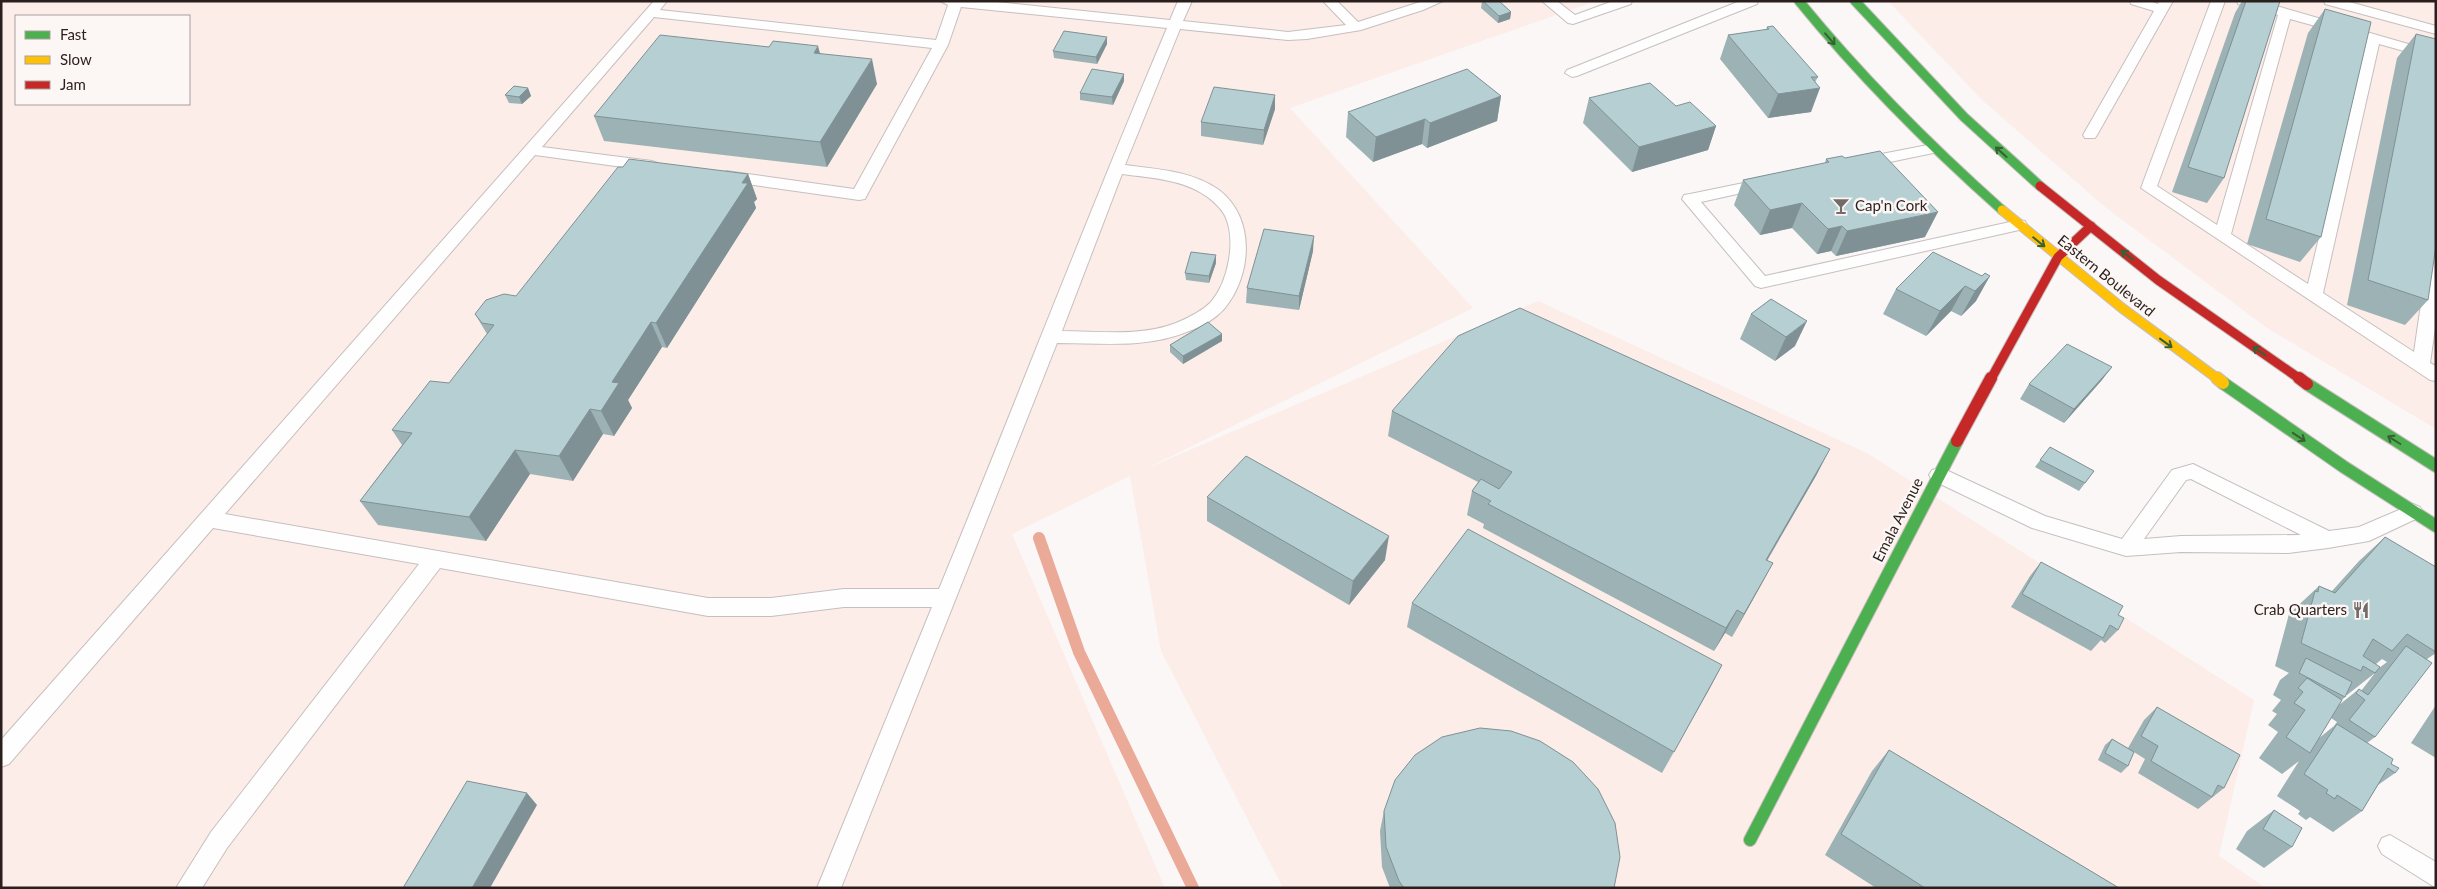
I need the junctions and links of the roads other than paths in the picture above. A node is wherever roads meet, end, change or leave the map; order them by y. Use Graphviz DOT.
graph roads {
  1 [pos="1185,1"];
  2 [pos="1329,1"];
  3 [pos="1437,1"];
  4 [pos="1548,1"];
  5 [pos="1626,1"];
  6 [pos="1752,1"];
  7 [pos="1799,1"];
  8 [pos="1855,1"];
  9 [pos="2136,1"];
  10 [pos="2218,1"];
  11 [pos="2243,1"];
  12 [pos="2330,1"];
  13 [pos="953,2"];
  14 [pos="2164,5"];
  15 [pos="655,7"];
  16 [pos="2285,13"];
  17 [pos="1175,26"];
  18 [pos="1356,27"];
  19 [pos="2436,30"];
  20 [pos="2373,38"];
  21 [pos="941,45"];
  22 [pos="2436,56"];
  23 [pos="1572,73"];
  24 [pos="2090,136"];
  25 [pos="1933,148"];
  26 [pos="532,150"];
  27 [pos="1846,166"];
  28 [pos="666,168"];
  29 [pos="1117,168"];
  30 [pos="715,175"];
  31 [pos="1778,181"];
  32 [pos="2019,225"];
  33 [pos="2091,226"];
  34 [pos="2222,236"];
  35 [pos="2058,257"];
  36 [pos="2436,257"];
  37 [pos="2314,296"];
  38 [pos="1051,336"];
  39 [pos="2421,365"];
  40 [pos="2436,375"];
  41 [pos="2436,466"];
  42 [pos="1938,475"];
  43 [pos="2414,512"];
  44 [pos="210,519"];
  45 [pos="2436,526"];
  46 [pos="2328,540"];
  47 [pos="2126,548"];
  48 [pos="436,558"];
  49 [pos="944,598"];
  50 [pos="1,757"];
  51 [pos="1750,840"];
  52 [pos="2390,846"];
  53 [pos="2436,876"];
  54 [pos="188,888"];
  55 [pos="829,888"];
  1 -- 17 [label="lane"];
  2 -- 18 [label="lane"];
  3 -- 18 [label="lane"];
  4 -- 5 [label="lane"];
  6 -- 23 [label="lane"];
  7 -- 25 [label="main road, Eastern Boulevard, one-way"];
  33 -- 8 [label="main road, Eastern Boulevard, one-way"];
  9 -- 14 [label="lane"];
  10 -- 34 [label="lane"];
  11 -- 16 [label="lane"];
  12 -- 19 [label="lane"];
  13 -- 17 [label="lane"];
  13 -- 21 [label="lane"];
  14 -- 24 [label="lane"];
  15 -- 21 [label="lane"];
  15 -- 26 [label="lane"];
  16 -- 20 [label="lane"];
  16 -- 34 [label="lane"];
  17 -- 18 [label="lane"];
  17 -- 29 [label="lane"];
  20 -- 22 [label="lane"];
  20 -- 37 [label="lane"];
  21 -- 30 [label="lane"];
  25 -- 27 [label="lane"];
  25 -- 32 [label="main road, Eastern Boulevard"];
  26 -- 28 [label="lane"];
  26 -- 44 [label="lane"];
  29 -- 38 [label="lane"];
  29 -- 38 [label="lane"];
  31 -- 32 [label="lane"];
  32 -- 35 [label="main road, Eastern Boulevard, one-way"];
  33 -- 35 [label="main road, Emala Avenue"];
  41 -- 33 [label="main road, Eastern Boulevard, one-way"];
  34 -- 37 [label="lane"];
  35 -- 42 [label="main road, Emala Avenue"];
  35 -- 43 [label="main road, Eastern Boulevard, one-way"];
  36 -- 39 [label="lane"];
  37 -- 39 [label="lane"];
  38 -- 49 [label="lane"];
  39 -- 40 [label="lane"];
  42 -- 47 [label="lane"];
  42 -- 51 [label="main road, Emala Avenue"];
  43 -- 45 [label="main road, Eastern Boulevard"];
  43 -- 46 [label="lane"];
  44 -- 48 [label="lane"];
  44 -- 50 [label="lane"];
  46 -- 47 [label="lane"];
  46 -- 47 [label="lane"];
  48 -- 49 [label="lane"];
  48 -- 54 [label="lane"];
  49 -- 55 [label="lane"];
  52 -- 53 [label="lane"];
}
